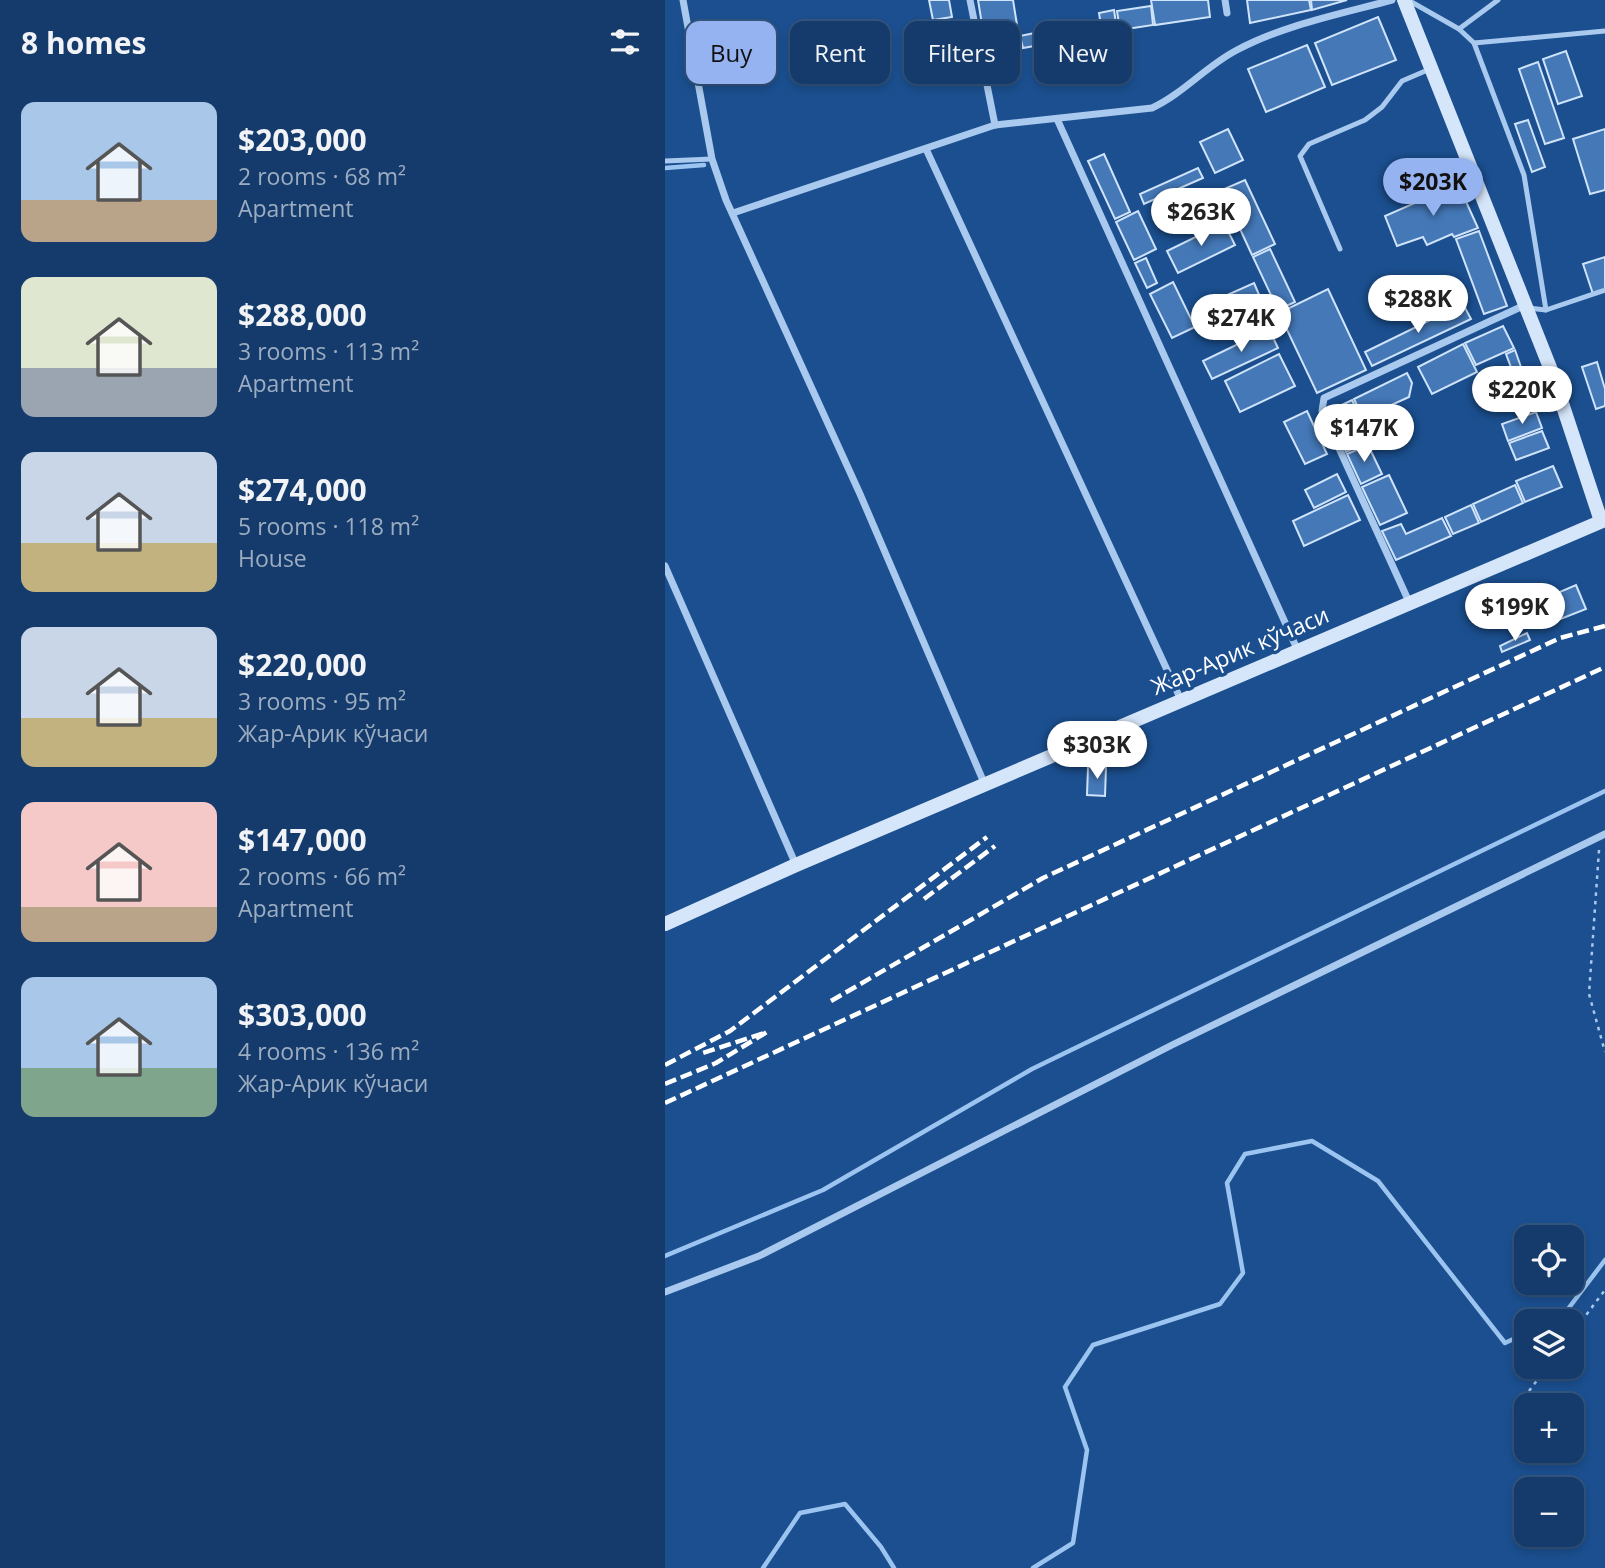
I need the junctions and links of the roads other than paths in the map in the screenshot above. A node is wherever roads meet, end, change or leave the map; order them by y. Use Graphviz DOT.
graph roads {
  1 [pos="683,0"];
  2 [pos="970,0"];
  3 [pos="1225,0"];
  4 [pos="1392,0"];
  5 [pos="1406,0"];
  6 [pos="1498,0"];
  7 [pos="1227,13"];
  8 [pos="1459,29"];
  9 [pos="1605,31"];
  10 [pos="1474,43"];
  11 [pos="1433,67"];
  12 [pos="1057,119"];
  13 [pos="995,125"];
  14 [pos="926,149"];
  15 [pos="712,159"];
  16 [pos="665,161"];
  17 [pos="733,214"];
  18 [pos="1340,249"];
  19 [pos="1605,290"];
  20 [pos="1526,306"];
  21 [pos="1546,310"];
  22 [pos="1603,521"];
  23 [pos="665,566"];
  24 [pos="1410,604"];
  25 [pos="1299,652"];
  26 [pos="1181,700"];
  27 [pos="986,785"];
  28 [pos="1603,835"];
  29 [pos="796,865"];
  30 [pos="665,924"];
  31 [pos="665,1292"];
  1 -- 15 [label="street"];
  2 -- 13 [label="street"];
  3 -- 7 [label="street"];
  4 -- 12 [label="street"];
  5 -- 8 [label="lane"];
  5 -- 11 [label="main road"];
  6 -- 8 [label="lane"];
  8 -- 10 [label="lane"];
  9 -- 10 [label="lane"];
  10 -- 21 [label="lane"];
  11 -- 18 [label="lane"];
  11 -- 20 [label="main road"];
  12 -- 13 [label="street"];
  12 -- 25 [label="street"];
  13 -- 14 [label="street"];
  14 -- 17 [label="street"];
  14 -- 26 [label="street"];
  15 -- 16 [label="lane"];
  15 -- 17 [label="street"];
  17 -- 27 [label="street"];
  19 -- 21 [label="lane"];
  20 -- 21 [label="lane"];
  20 -- 22 [label="main road"];
  20 -- 24 [label="street"];
  22 -- 24 [label="main road, Жар-Арик кўчаси"];
  23 -- 29 [label="street"];
  24 -- 25 [label="main road, Жар-Арик кўчаси"];
  25 -- 26 [label="main road, Жар-Арик кўчаси"];
  26 -- 27 [label="main road, Жар-Арик кўчаси"];
  27 -- 29 [label="main road, Жар-Арик кўчаси"];
  28 -- 31 [label="street"];
  29 -- 30 [label="main road, Жар-Арик кўчаси"];
}
